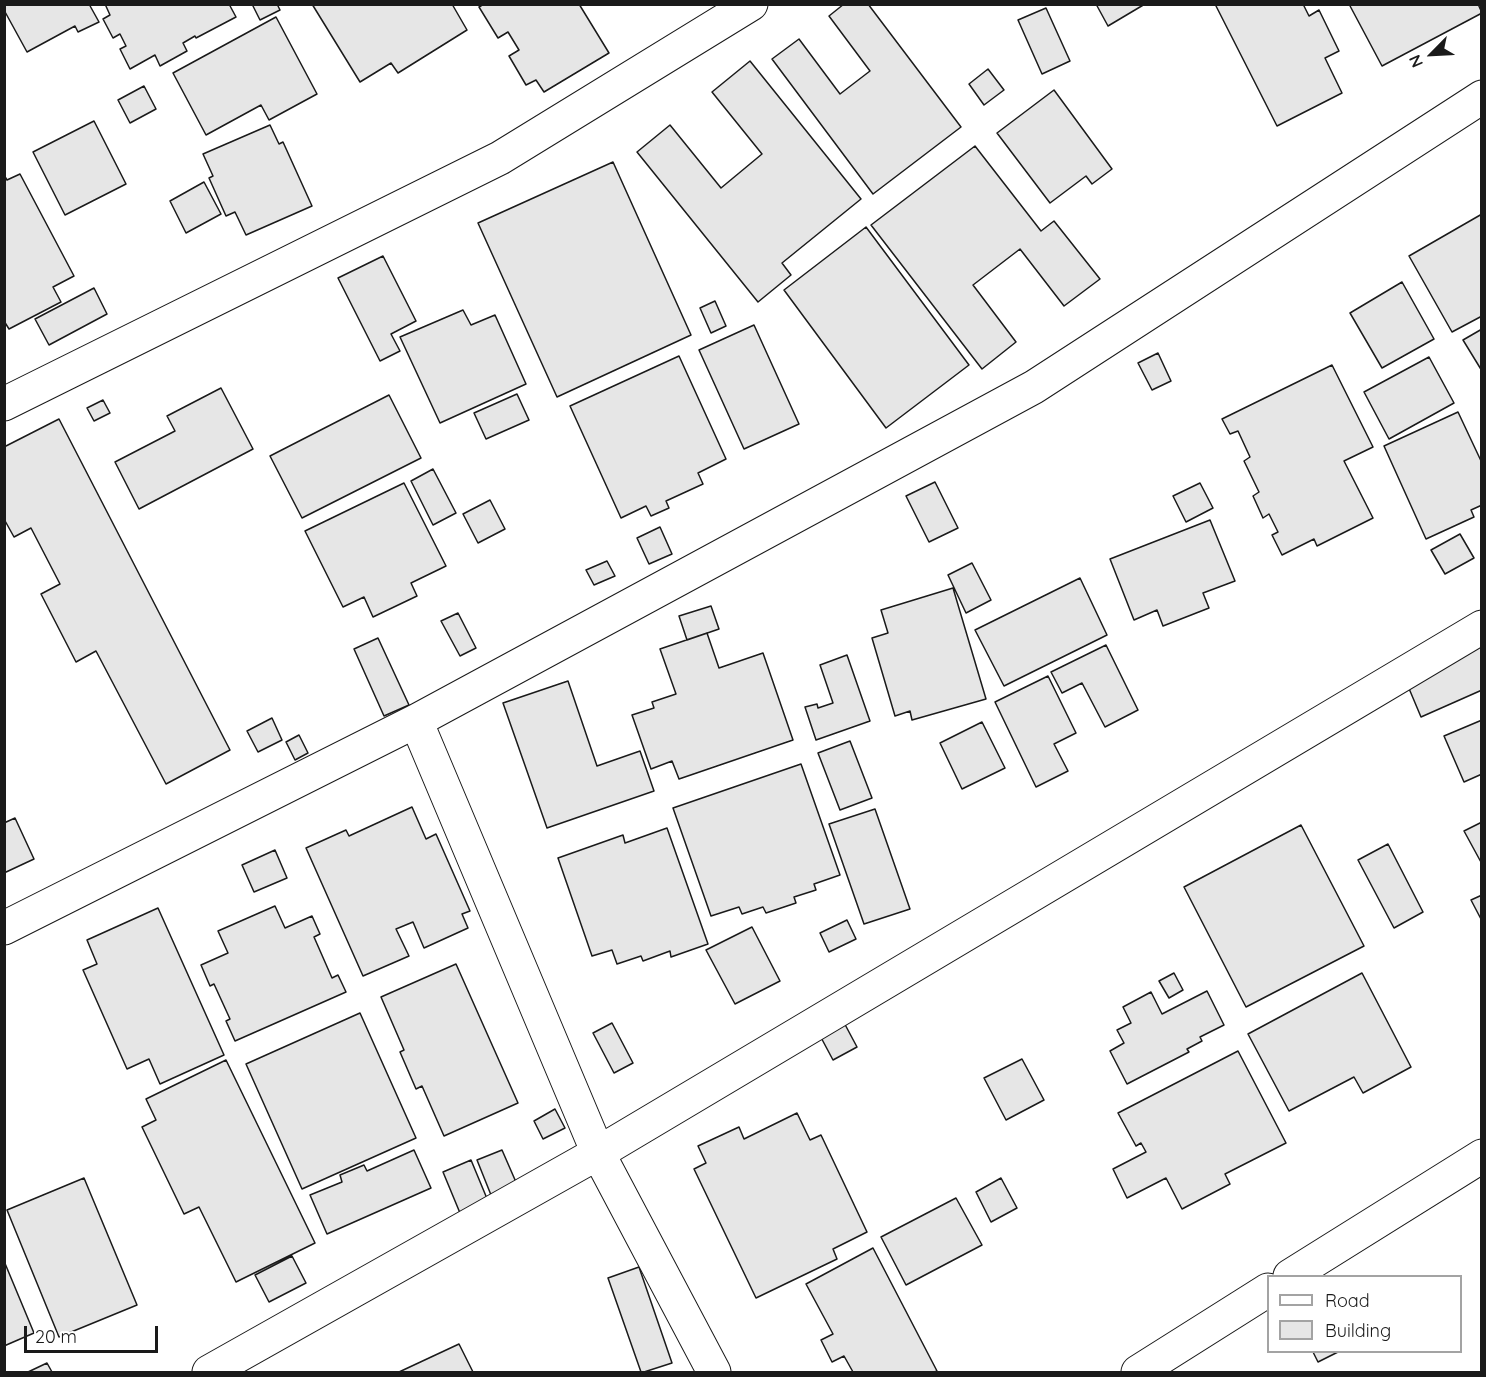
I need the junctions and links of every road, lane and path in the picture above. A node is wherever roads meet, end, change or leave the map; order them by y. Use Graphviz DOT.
graph roads {
  1 [pos="751,4"];
  2 [pos="1482,97"];
  3 [pos="4,404"];
  4 [pos="1482,627"];
  5 [pos="416,722"];
  6 [pos="4,928"];
  7 [pos="598,1153"];
  8 [pos="1482,1156"];
  9 [pos="1292,1275"];
  10 [pos="1267,1291"];
  11 [pos="209,1372"];
  12 [pos="714,1372"];
  13 [pos="1138,1372"];
  1 -- 3 [label="street"];
  2 -- 5 [label="street"];
  4 -- 7 [label="street"];
  5 -- 6 [label="street"];
  5 -- 7 [label="street"];
  7 -- 11 [label="street"];
  7 -- 12 [label="street"];
  8 -- 9 [label="street"];
  10 -- 13 [label="street"];
}
